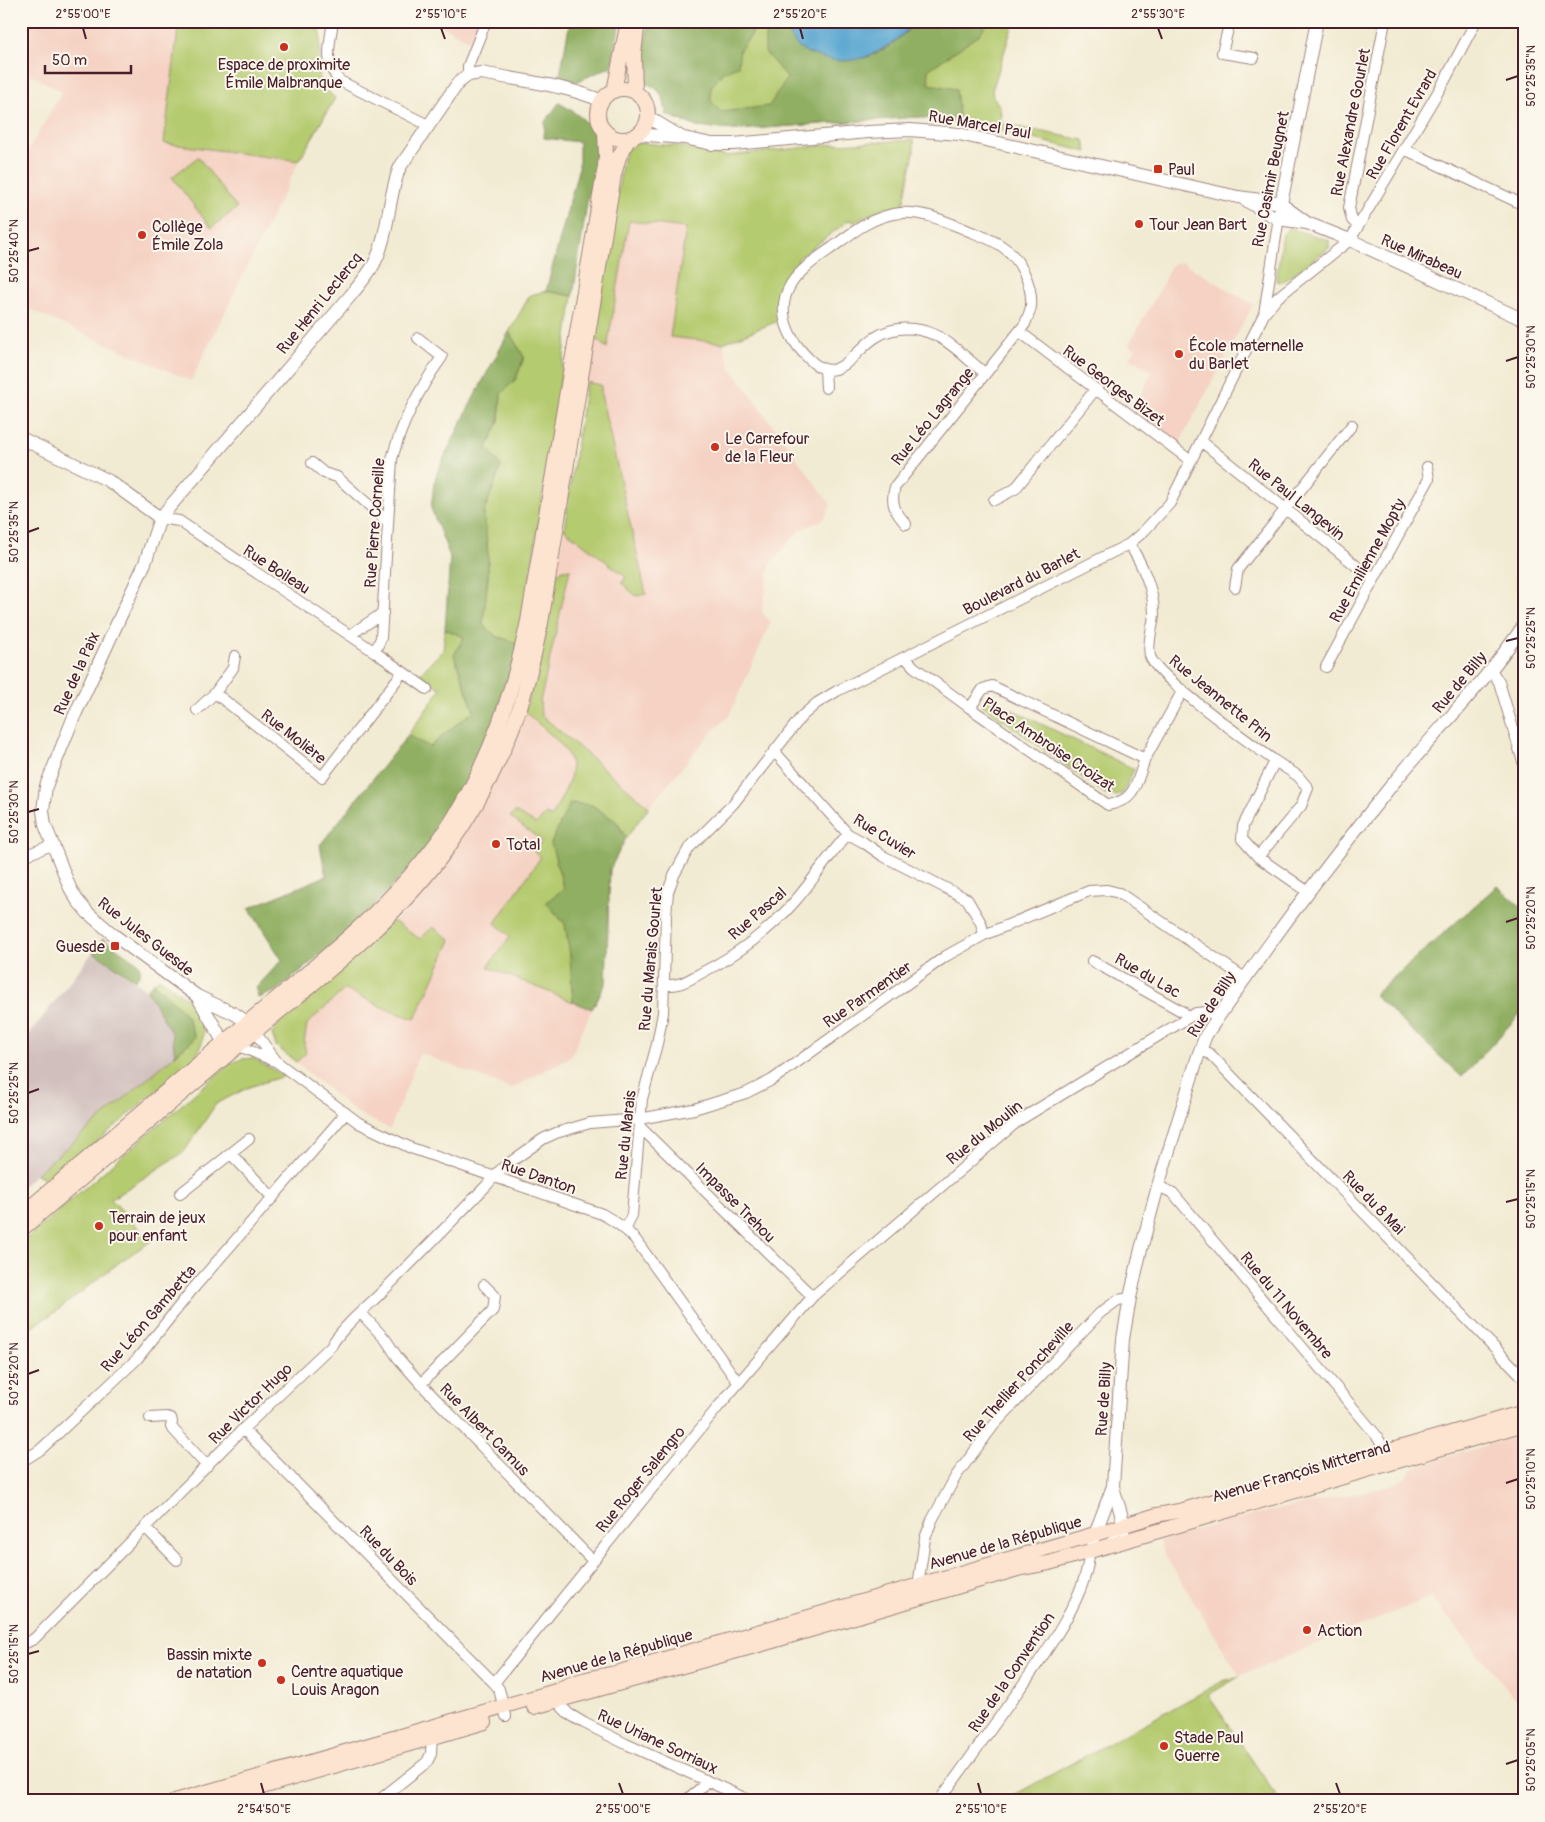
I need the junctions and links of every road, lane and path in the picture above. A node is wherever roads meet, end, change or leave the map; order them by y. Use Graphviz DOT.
graph roads {
  1 [pos="333,21"];
  2 [pos="486,21"];
  3 [pos="628,21"];
  4 [pos="638,21"];
  5 [pos="1230,21"];
  6 [pos="1317,21"];
  7 [pos="1385,21"];
  8 [pos="1476,21"];
  9 [pos="1254,58"];
  10 [pos="468,75"];
  11 [pos="614,91"];
  12 [pos="635,92"];
  13 [pos="602,101"];
  14 [pos="648,117"];
  15 [pos="428,125"];
  16 [pos="605,131"];
  17 [pos="633,136"];
  18 [pos="684,138"];
  19 [pos="1404,149"];
  20 [pos="1238,197"];
  21 [pos="1281,204"];
  22 [pos="1524,205"];
  23 [pos="1278,219"];
  24 [pos="1307,222"];
  25 [pos="1358,226"];
  26 [pos="1350,240"];
  27 [pos="1267,292"];
  28 [pos="1278,296"];
  29 [pos="1264,314"];
  30 [pos="1524,320"];
  31 [pos="1020,332"];
  32 [pos="418,338"];
  33 [pos="825,369"];
  34 [pos="985,373"];
  35 [pos="826,388"];
  36 [pos="1095,390"];
  37 [pos="1352,425"];
  38 [pos="21,438"];
  39 [pos="1201,441"];
  40 [pos="1191,460"];
  41 [pos="312,463"];
  42 [pos="1427,467"];
  43 [pos="994,500"];
  44 [pos="1285,509"];
  45 [pos="160,518"];
  46 [pos="387,521"];
  47 [pos="906,524"];
  48 [pos="1129,544"];
  49 [pos="1374,580"];
  50 [pos="1235,587"];
  51 [pos="382,613"];
  52 [pos="1524,625"];
  53 [pos="350,635"];
  54 [pos="375,652"];
  55 [pos="235,656"];
  56 [pos="905,656"];
  57 [pos="1326,667"];
  58 [pos="1491,670"];
  59 [pos="402,673"];
  60 [pos="427,689"];
  61 [pos="1183,690"];
  62 [pos="215,693"];
  63 [pos="970,708"];
  64 [pos="197,710"];
  65 [pos="775,752"];
  66 [pos="1145,760"];
  67 [pos="1275,760"];
  68 [pos="1524,765"];
  69 [pos="708,829"];
  70 [pos="848,834"];
  71 [pos="52,845"];
  72 [pos="1258,856"];
  73 [pos="21,857"];
  74 [pos="1307,891"];
  75 [pos="984,935"];
  76 [pos="1092,961"];
  77 [pos="1246,979"];
  78 [pos="664,984"];
  79 [pos="197,996"];
  80 [pos="1219,1016"];
  81 [pos="1187,1018"];
  82 [pos="251,1027"];
  83 [pos="224,1043"];
  84 [pos="657,1044"];
  85 [pos="239,1046"];
  86 [pos="1200,1050"];
  87 [pos="277,1062"];
  88 [pos="346,1113"];
  89 [pos="640,1123"];
  90 [pos="249,1140"];
  91 [pos="231,1154"];
  92 [pos="495,1176"];
  93 [pos="1158,1186"];
  94 [pos="180,1194"];
  95 [pos="273,1198"];
  96 [pos="21,1215"];
  97 [pos="626,1229"];
  98 [pos="21,1230"];
  99 [pos="484,1285"];
  100 [pos="812,1296"];
  101 [pos="1130,1298"];
  102 [pos="361,1313"];
  103 [pos="1524,1378"];
  104 [pos="740,1382"];
  105 [pos="421,1384"];
  106 [pos="1524,1412"];
  107 [pos="150,1418"];
  108 [pos="1524,1424"];
  109 [pos="243,1429"];
  110 [pos="1388,1458"];
  111 [pos="21,1462"];
  112 [pos="206,1466"];
  113 [pos="1113,1486"];
  114 [pos="1124,1524"];
  115 [pos="145,1527"];
  116 [pos="1095,1534"];
  117 [pos="1109,1545"];
  118 [pos="1089,1551"];
  119 [pos="177,1560"];
  120 [pos="593,1561"];
  121 [pos="918,1586"];
  122 [pos="21,1645"];
  123 [pos="494,1683"];
  124 [pos="558,1696"];
  125 [pos="505,1711"];
  126 [pos="432,1732"];
  127 [pos="706,1780"];
  128 [pos="175,1801"];
  129 [pos="214,1801"];
  130 [pos="378,1801"];
  131 [pos="685,1801"];
  132 [pos="751,1801"];
  133 [pos="939,1801"];
  1 -- 15 [label="street"];
  2 -- 10 [label="street"];
  3 -- 11 [label="main road"];
  4 -- 12 [label="main road"];
  5 -- 9 [label="street"];
  6 -- 21 [label="street, Rue Casimir Beugnet"];
  7 -- 25 [label="street, Rue Alexandre Gourlet"];
  8 -- 19 [label="street, Rue Florent Evrard"];
  10 -- 13 [label="street"];
  10 -- 15 [label="street, Rue Henri Leclercq"];
  11 -- 12 [label="main road"];
  11 -- 13 [label="main road"];
  12 -- 14 [label="main road"];
  13 -- 16 [label="main road"];
  14 -- 17 [label="main road"];
  14 -- 18 [label="street, Rue Marcel Paul"];
  15 -- 45 [label="street, Rue Henri Leclercq"];
  16 -- 17 [label="main road"];
  16 -- 82 [label="main road"];
  17 -- 18 [label="street, Rue Marcel Paul"];
  17 -- 82 [label="main road"];
  18 -- 20 [label="street, Rue Marcel Paul"];
  19 -- 22 [label="street"];
  19 -- 25 [label="street, Rue Florent Evrard"];
  20 -- 21 [label="street, Rue Marcel Paul"];
  20 -- 23 [label="street, Rue Marcel Paul"];
  21 -- 23 [label="street, Rue Casimir Beugnet"];
  21 -- 24 [label="street, Rue Mirabeau"];
  23 -- 24 [label="street, Rue Mirabeau"];
  23 -- 27 [label="street, Rue Casimir Beugnet"];
  24 -- 26 [label="street, Rue Mirabeau"];
  25 -- 26 [label="street, Rue Florent Evrard"];
  26 -- 28 [label="street, Boulevard du Barlet"];
  26 -- 30 [label="street, Rue Mirabeau"];
  27 -- 28 [label="street"];
  27 -- 29 [label="street, Rue Casimir Beugnet"];
  28 -- 29 [label="street, Boulevard du Barlet"];
  29 -- 39 [label="street, Boulevard du Barlet"];
  31 -- 33 [label="street, Rue Léo Lagrange"];
  31 -- 34 [label="street, Rue Léo Lagrange"];
  31 -- 36 [label="street, Rue Georges Bizet"];
  32 -- 46 [label="street, Rue Pierre Corneille"];
  33 -- 34 [label="street"];
  33 -- 35 [label="street"];
  34 -- 47 [label="street, Rue Léo Lagrange"];
  36 -- 40 [label="street, Rue Georges Bizet"];
  36 -- 43 [label="street"];
  37 -- 44 [label="street"];
  38 -- 45 [label="street"];
  39 -- 40 [label="street, Boulevard du Barlet"];
  39 -- 44 [label="street, Rue Paul Langevin"];
  40 -- 48 [label="street, Boulevard du Barlet"];
  41 -- 46 [label="street"];
  42 -- 49 [label="street, Rue Emilienne Mopty"];
  44 -- 49 [label="street, Rue Paul Langevin"];
  44 -- 50 [label="street"];
  45 -- 53 [label="street, Rue Boileau"];
  45 -- 71 [label="street, Rue de la Paix"];
  46 -- 51 [label="street, Rue Pierre Corneille"];
  48 -- 56 [label="street, Boulevard du Barlet"];
  48 -- 61 [label="street, Rue Jeannette Prin"];
  49 -- 57 [label="street, Rue Emilienne Mopty"];
  51 -- 53 [label="street"];
  51 -- 54 [label="street, Rue Pierre Corneille"];
  52 -- 58 [label="street, Rue de Billy"];
  53 -- 54 [label="street, Rue Boileau"];
  54 -- 59 [label="street"];
  55 -- 62 [label="street"];
  56 -- 63 [label="street, Place Ambroise Croizat"];
  56 -- 65 [label="street, Boulevard du Barlet"];
  58 -- 68 [label="street"];
  58 -- 74 [label="street, Rue de Billy"];
  59 -- 60 [label="street"];
  59 -- 62 [label="street, Rue Molière"];
  61 -- 66 [label="street, Place Ambroise Croizat"];
  61 -- 67 [label="street, Rue Jeannette Prin"];
  62 -- 64 [label="street"];
  63 -- 66 [label="street, Place Ambroise Croizat"];
  63 -- 66 [label="street, Place Ambroise Croizat"];
  65 -- 69 [label="street, Boulevard du Barlet"];
  65 -- 70 [label="street, Rue Cuvier"];
  67 -- 72 [label="street"];
  67 -- 72 [label="street, Rue Jeannette Prin"];
  69 -- 78 [label="street, Rue du Marais Gourlet"];
  70 -- 75 [label="street, Rue Cuvier"];
  70 -- 78 [label="street, Rue Pascal"];
  71 -- 73 [label="street"];
  71 -- 79 [label="street, Rue Jules Guesde"];
  72 -- 74 [label="street"];
  74 -- 77 [label="street, Rue de Billy"];
  75 -- 77 [label="street, Rue Parmentier"];
  75 -- 89 [label="street, Rue Parmentier"];
  76 -- 81 [label="street, Rue du Lac"];
  77 -- 80 [label="street, Rue de Billy"];
  78 -- 84 [label="street, Rue du Marais Gourlet"];
  79 -- 82 [label="street, Rue Jules Guesde"];
  79 -- 83 [label="street, Rue Jules Guesde"];
  80 -- 81 [label="street, Rue du Moulin"];
  80 -- 86 [label="street, Rue de Billy"];
  81 -- 100 [label="street, Rue du Moulin"];
  82 -- 83 [label="main road"];
  82 -- 85 [label="main road"];
  82 -- 87 [label="street, Rue Danton"];
  83 -- 85 [label="street"];
  83 -- 96 [label="main road"];
  84 -- 89 [label="street, Rue du Marais"];
  85 -- 87 [label="street, Rue Danton"];
  85 -- 98 [label="main road"];
  86 -- 93 [label="street, Rue de Billy"];
  86 -- 103 [label="street, Rue du 8 Mai"];
  87 -- 88 [label="street, Rue Danton"];
  88 -- 92 [label="street, Rue Danton"];
  88 -- 95 [label="street, Rue Léon Gambetta"];
  89 -- 92 [label="street, Rue Parmentier"];
  89 -- 97 [label="street, Rue du Marais"];
  89 -- 100 [label="street, Impasse Trehou"];
  90 -- 91 [label="street"];
  91 -- 94 [label="street"];
  91 -- 95 [label="street"];
  92 -- 97 [label="street, Rue Danton"];
  92 -- 102 [label="street, Rue Victor Hugo"];
  93 -- 101 [label="street, Rue de Billy"];
  93 -- 110 [label="street, Rue du 11 Novembre"];
  95 -- 111 [label="street, Rue Léon Gambetta"];
  97 -- 104 [label="street, Rue Danton"];
  99 -- 105 [label="street"];
  100 -- 104 [label="street, Rue Roger Salengro"];
  101 -- 113 [label="street, Rue de Billy"];
  101 -- 121 [label="street, Rue Thellier Poncheville"];
  102 -- 105 [label="street, Rue Albert Camus"];
  102 -- 109 [label="street, Rue Victor Hugo"];
  104 -- 120 [label="street, Rue Roger Salengro"];
  105 -- 120 [label="street, Rue Albert Camus"];
  106 -- 110 [label="main road, Avenue François Mitterrand"];
  107 -- 112 [label="street"];
  108 -- 110 [label="main road, Avenue François Mitterrand"];
  109 -- 112 [label="street, Rue Victor Hugo"];
  109 -- 123 [label="street, Rue du Bois"];
  110 -- 114 [label="main road, Avenue François Mitterrand"];
  110 -- 117 [label="main road, Avenue François Mitterrand"];
  112 -- 115 [label="street, Rue Victor Hugo"];
  113 -- 114 [label="street, Rue de Billy"];
  113 -- 116 [label="street, Rue de Billy"];
  114 -- 116 [label="main road, Avenue François Mitterrand"];
  114 -- 117 [label="street"];
  115 -- 119 [label="street"];
  115 -- 122 [label="street, Rue Victor Hugo"];
  116 -- 118 [label="street, Rue de Billy"];
  116 -- 121 [label="main road, Avenue de la République"];
  117 -- 118 [label="main road, Avenue François Mitterrand"];
  118 -- 124 [label="main road, Avenue de la République"];
  118 -- 133 [label="street, Rue de la Convention"];
  120 -- 123 [label="street, Rue Roger Salengro"];
  121 -- 124 [label="main road, Avenue de la République"];
  123 -- 125 [label="street, Rue du Bois"];
  124 -- 125 [label="main road, Avenue de la République"];
  124 -- 127 [label="street, Rue Uriane Sorriaux"];
  125 -- 126 [label="main road, Avenue de la République"];
  126 -- 128 [label="main road, Avenue de la République"];
  126 -- 129 [label="main road, Avenue de la République"];
  126 -- 130 [label="street"];
  127 -- 131 [label="street"];
  127 -- 132 [label="street, Rue Uriane Sorriaux"];
}
